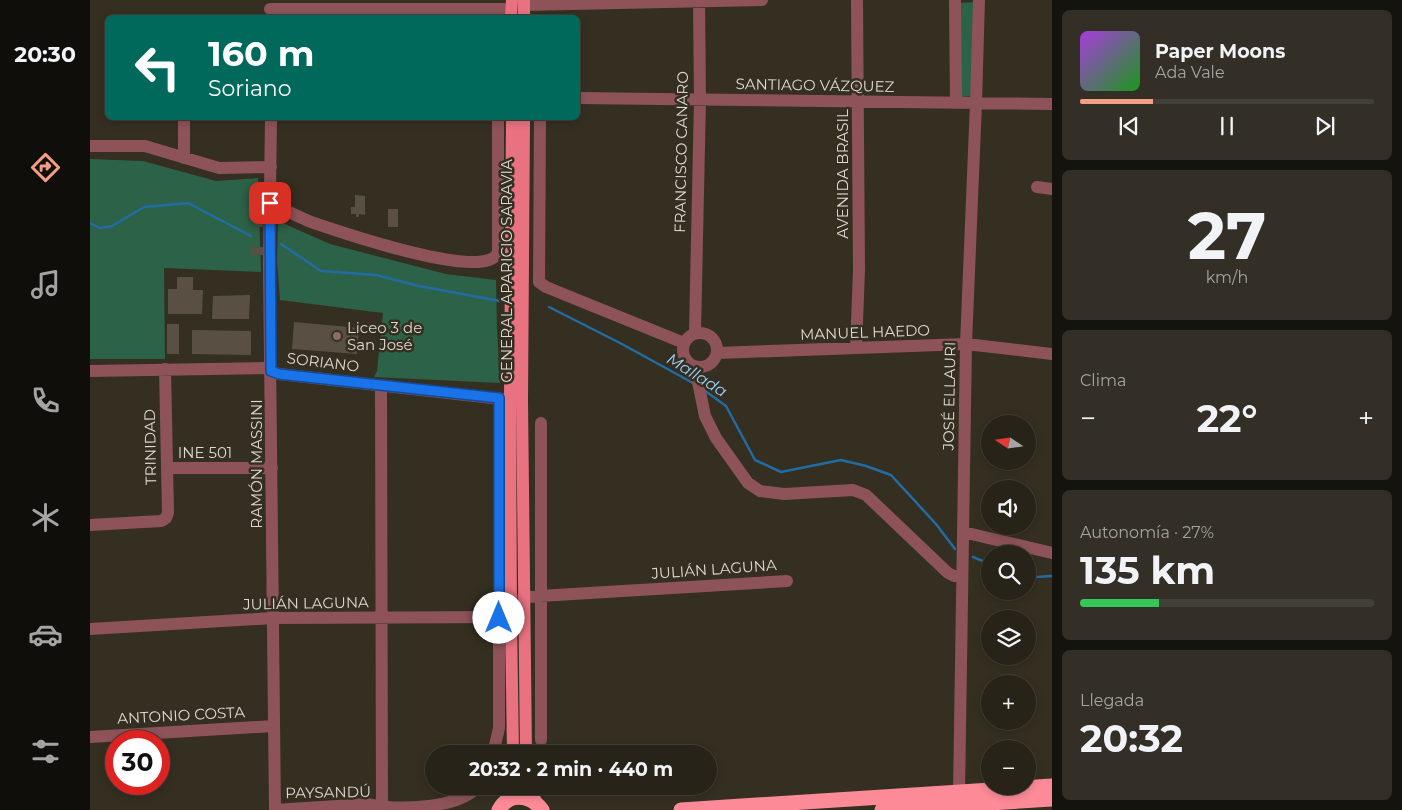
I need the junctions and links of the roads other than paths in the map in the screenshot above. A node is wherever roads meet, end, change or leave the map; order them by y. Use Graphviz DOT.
graph roads {
  1 [pos="762,0"];
  2 [pos="857,0"];
  3 [pos="956,0"];
  4 [pos="979,0"];
  5 [pos="699,1"];
  6 [pos="524,7"];
  7 [pos="540,7"];
  8 [pos="270,9"];
  9 [pos="354,9"];
  10 [pos="498,9"];
  11 [pos="512,9"];
  12 [pos="580,98"];
  13 [pos="700,99"];
  14 [pos="858,101"];
  15 [pos="956,103"];
  16 [pos="976,103"];
  17 [pos="1052,104"];
  18 [pos="184,120"];
  19 [pos="271,120"];
  20 [pos="498,120"];
  21 [pos="512,120"];
  22 [pos="524,120"];
  23 [pos="540,120"];
  24 [pos="90,146"];
  25 [pos="184,158"];
  26 [pos="271,167"];
  27 [pos="1037,187"];
  28 [pos="1052,189"];
  29 [pos="270,203"];
  30 [pos="694,305"];
  31 [pos="695,333"];
  32 [pos="713,338"];
  33 [pos="684,343"];
  34 [pos="966,344"];
  35 [pos="856,348"];
  36 [pos="717,353"];
  37 [pos="738,353"];
  38 [pos="1052,354"];
  39 [pos="165,370"];
  40 [pos="699,370"];
  41 [pos="90,371"];
  42 [pos="271,371"];
  43 [pos="381,386"];
  44 [pos="510,400"];
  45 [pos="541,424"];
  46 [pos="168,468"];
  47 [pos="272,468"];
  48 [pos="90,525"];
  49 [pos="963,532"];
  50 [pos="1052,553"];
  51 [pos="962,576"];
  52 [pos="787,581"];
  53 [pos="540,596"];
  54 [pos="523,598"];
  55 [pos="273,618"];
  56 [pos="383,618"];
  57 [pos="511,618"];
  58 [pos="90,629"];
  59 [pos="274,726"];
  60 [pos="90,737"];
  61 [pos="541,740"];
  62 [pos="495,745"];
  63 [pos="514,745"];
  64 [pos="525,745"];
  65 [pos="1052,786"];
  66 [pos="959,792"];
  67 [pos="465,795"];
  68 [pos="534,795"];
  69 [pos="1052,798"];
  70 [pos="502,803"];
  71 [pos="868,804"];
  72 [pos="540,808"];
  73 [pos="382,809"];
  74 [pos="274,810"];
  75 [pos="680,810"];
  76 [pos="882,810"];
  1 -- 5 [label="street"];
  2 -- 14 [label="street, AVENIDA BRASIL"];
  3 -- 15 [label="street"];
  4 -- 16 [label="street, JOSÉ ELLAURI"];
  5 -- 7 [label="street"];
  5 -- 13 [label="street, FRANCISCO CANARO"];
  6 -- 7 [label="street"];
  8 -- 9 [label="street"];
  9 -- 10 [label="street"];
  10 -- 11 [label="street"];
  12 -- 13 [label="street, SANTIAGO VÁZQUEZ"];
  13 -- 14 [label="street, SANTIAGO VÁZQUEZ"];
  13 -- 30 [label="street, FRANCISCO CANARO"];
  14 -- 15 [label="street, SANTIAGO VÁZQUEZ"];
  14 -- 35 [label="street, AVENIDA BRASIL"];
  15 -- 16 [label="street, SANTIAGO VÁZQUEZ"];
  16 -- 17 [label="street, SANTIAGO VÁZQUEZ"];
  16 -- 34 [label="street, JOSÉ ELLAURI"];
  18 -- 25 [label="street"];
  19 -- 26 [label="street, RAMÓN MASSINI"];
  20 -- 29 [label="street, GENERAL APARICIO SARAVIA"];
  21 -- 44 [label="main road, GENERAL APARICIO SARAVIA"];
  22 -- 44 [label="main road, GENERAL APARICIO SARAVIA"];
  23 -- 33 [label="street"];
  24 -- 25 [label="street"];
  25 -- 26 [label="street"];
  26 -- 29 [label="street, RAMÓN MASSINI"];
  27 -- 28 [label="street"];
  29 -- 42 [label="street, RAMÓN MASSINI"];
  30 -- 31 [label="street, FRANCISCO CANARO"];
  30 -- 32 [label="street"];
  31 -- 32 [label="street"];
  31 -- 33 [label="street"];
  32 -- 36 [label="street"];
  32 -- 37 [label="street"];
  33 -- 40 [label="street"];
  34 -- 35 [label="street, MANUEL HAEDO"];
  34 -- 38 [label="street, MANUEL HAEDO"];
  34 -- 49 [label="street, JOSÉ ELLAURI"];
  35 -- 37 [label="street, MANUEL HAEDO"];
  36 -- 37 [label="street, MANUEL HAEDO"];
  36 -- 40 [label="street"];
  39 -- 41 [label="street, SORIANO"];
  39 -- 42 [label="street, SORIANO"];
  39 -- 46 [label="street, TRINIDAD"];
  40 -- 51 [label="street"];
  42 -- 43 [label="street, SORIANO"];
  42 -- 47 [label="street, RAMÓN MASSINI"];
  43 -- 44 [label="street, SORIANO"];
  43 -- 56 [label="street"];
  44 -- 54 [label="main road, GENERAL APARICIO SARAVIA"];
  44 -- 57 [label="main road, GENERAL APARICIO SARAVIA"];
  45 -- 53 [label="street"];
  46 -- 47 [label="street, INE 501"];
  46 -- 48 [label="street, TRINIDAD"];
  47 -- 55 [label="street, RAMÓN MASSINI"];
  49 -- 50 [label="street"];
  49 -- 51 [label="street, JOSÉ ELLAURI"];
  51 -- 66 [label="street, JOSÉ ELLAURI"];
  52 -- 53 [label="street, JULIÁN LAGUNA"];
  53 -- 54 [label="street, JULIÁN LAGUNA"];
  53 -- 61 [label="street"];
  54 -- 57 [label="main road, GENERAL APARICIO SARAVIA"];
  55 -- 56 [label="street, JULIÁN LAGUNA"];
  55 -- 58 [label="street, JULIÁN LAGUNA"];
  55 -- 59 [label="street, RAMÓN MASSINI"];
  56 -- 57 [label="street, JULIÁN LAGUNA"];
  56 -- 73 [label="street"];
  57 -- 62 [label="street, GENERAL APARICIO SARAVIA"];
  57 -- 63 [label="main road, GENERAL APARICIO SARAVIA"];
  57 -- 64 [label="main road, GENERAL APARICIO SARAVIA"];
  59 -- 60 [label="street, ANTONIO COSTA"];
  59 -- 74 [label="street, RAMÓN MASSINI"];
  65 -- 66 [label="highway"];
  66 -- 71 [label="highway"];
  67 -- 73 [label="street"];
  68 -- 72 [label="main road"];
  69 -- 76 [label="highway"];
  70 -- 72 [label="highway"];
  71 -- 75 [label="highway"];
  73 -- 74 [label="street, PAYSANDÚ"];
}
